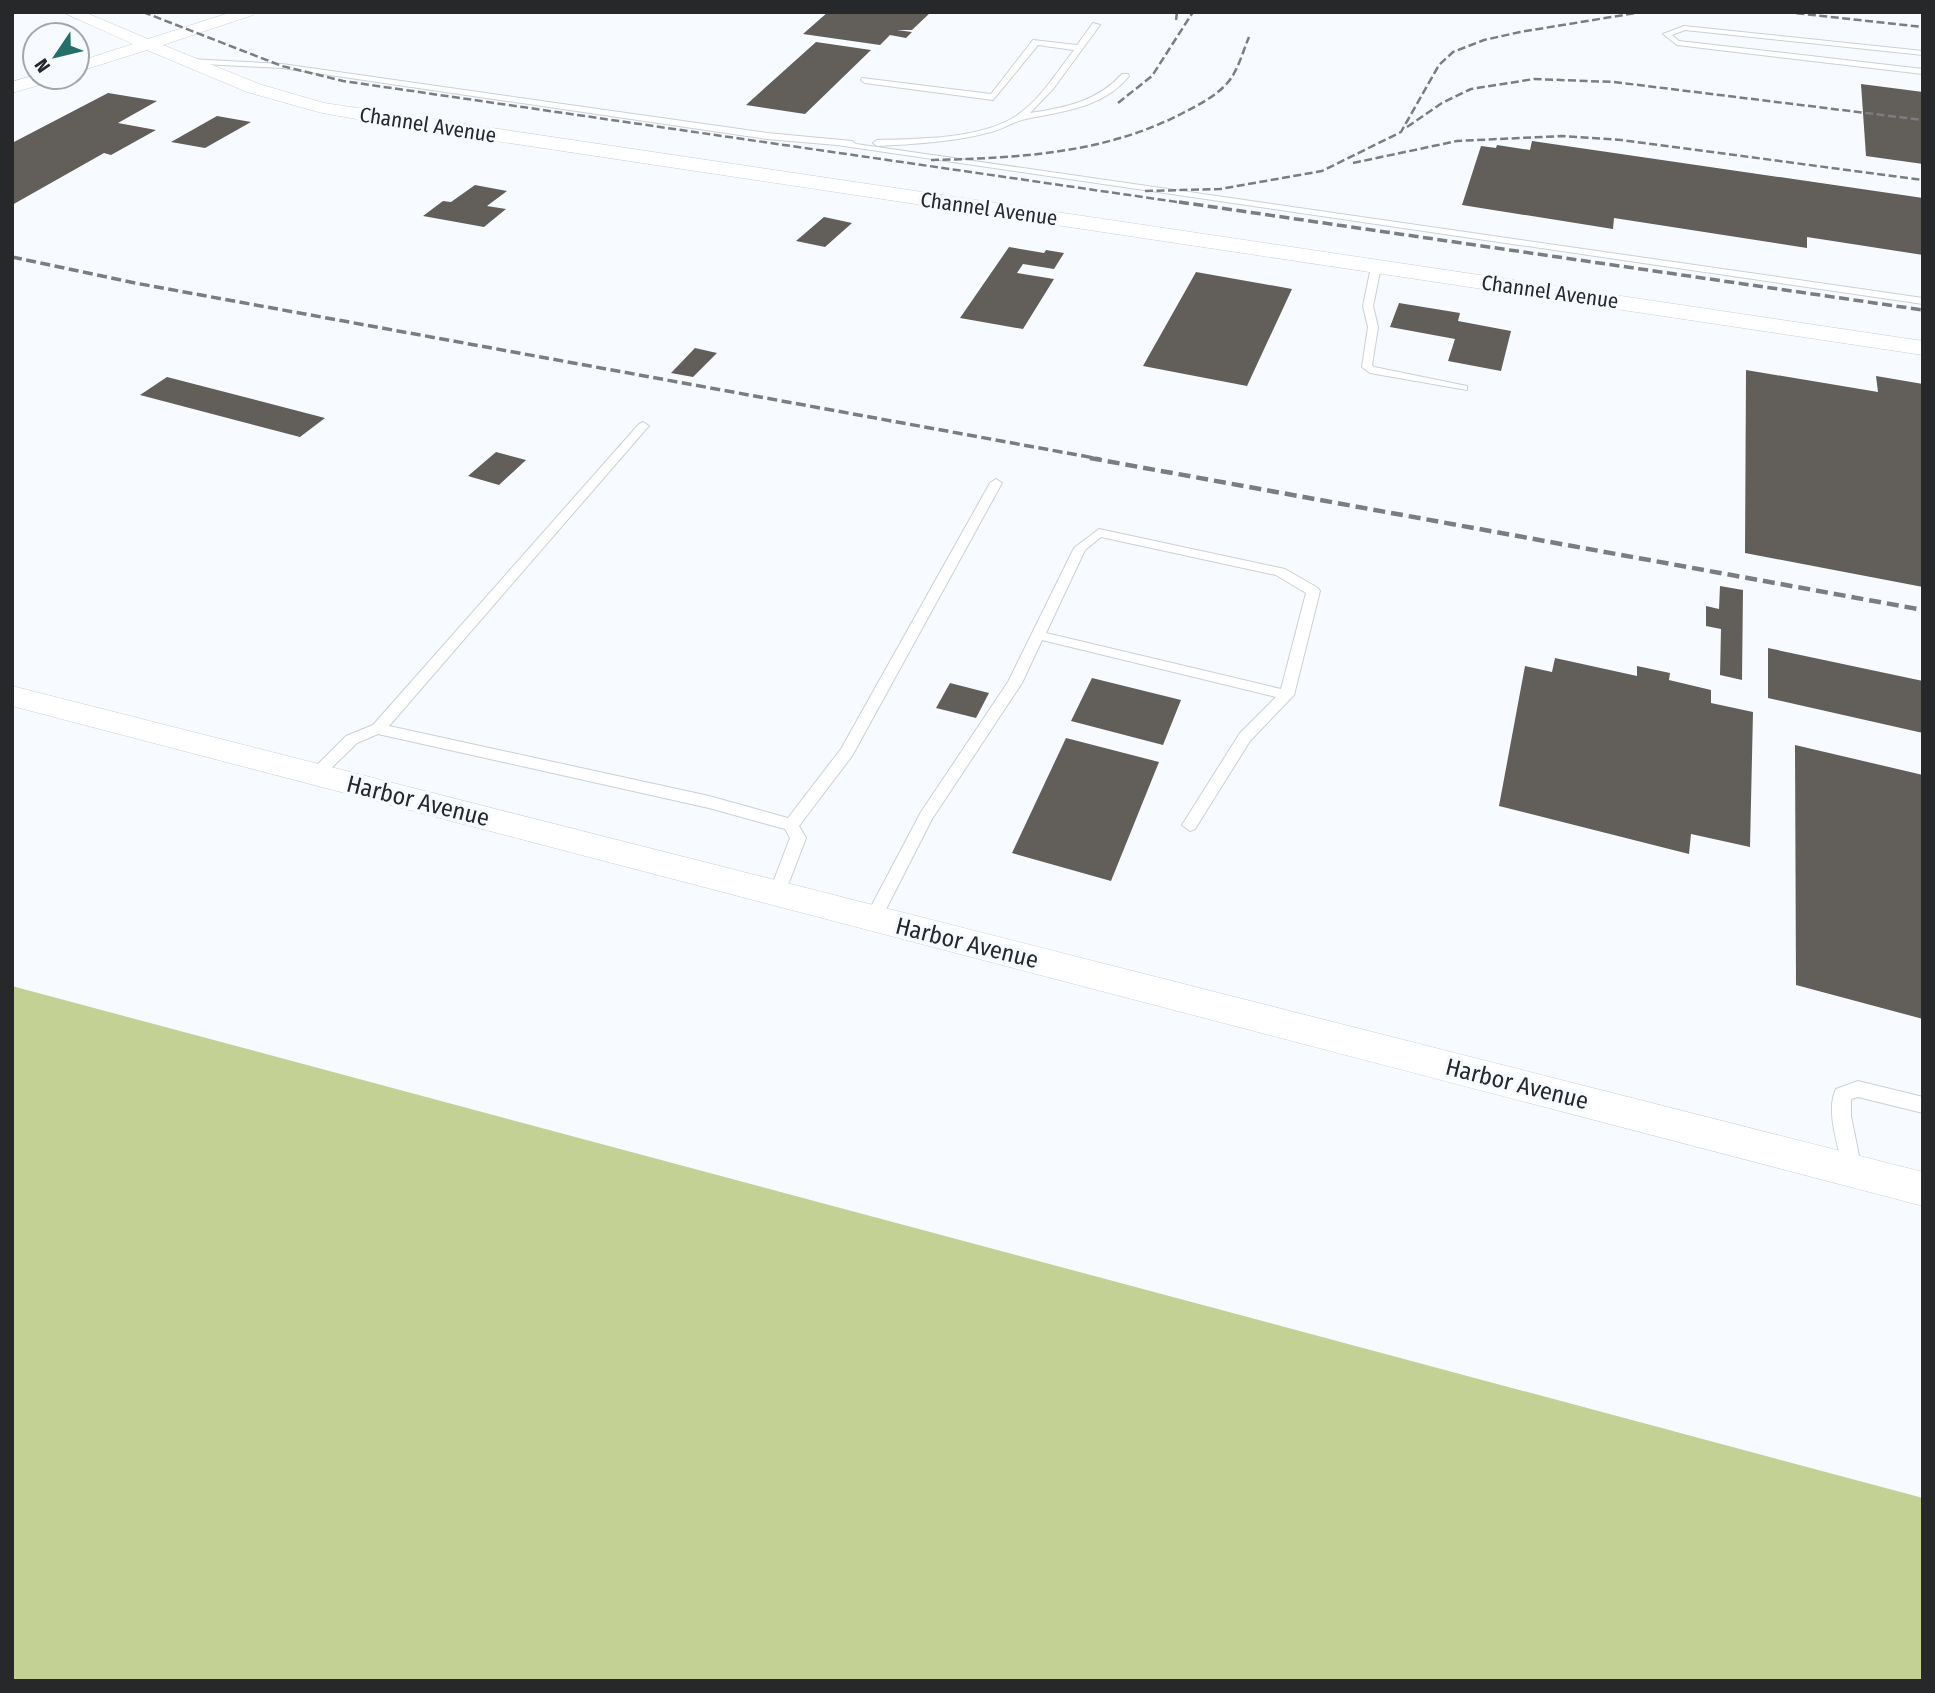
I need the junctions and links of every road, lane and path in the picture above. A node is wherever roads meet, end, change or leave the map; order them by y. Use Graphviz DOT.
graph roads {
  1 [pos="70,12"];
  2 [pos="248,12"];
  3 [pos="1096,25"];
  4 [pos="148,45"];
  5 [pos="1078,48"];
  6 [pos="1923,53"];
  7 [pos="188,61"];
  8 [pos="91,63"];
  9 [pos="1923,72"];
  10 [pos="1125,76"];
  11 [pos="865,80"];
  12 [pos="1020,117"];
  13 [pos="841,145"];
  14 [pos="1376,267"];
  15 [pos="1923,300"];
  16 [pos="1923,348"];
  17 [pos="1463,388"];
  18 [pos="643,426"];
  19 [pos="996,483"];
  20 [pos="1038,635"];
  21 [pos="1287,695"];
  22 [pos="12,696"];
  23 [pos="378,729"];
  24 [pos="315,775"];
  25 [pos="791,825"];
  26 [pos="1190,825"];
  27 [pos="777,893"];
  28 [pos="873,918"];
  29 [pos="1923,1105"];
  30 [pos="1853,1171"];
  31 [pos="1923,1189"];
  1 -- 4 [label="street, Channel Avenue"];
  2 -- 4 [label="street"];
  3 -- 5 [label="lane"];
  4 -- 7 [label="street, Channel Avenue"];
  4 -- 8 [label="street"];
  5 -- 11 [label="lane"];
  5 -- 12 [label="lane"];
  6 -- 9 [label="lane"];
  7 -- 13 [label="lane"];
  7 -- 14 [label="street, Channel Avenue"];
  10 -- 12 [label="lane"];
  12 -- 13 [label="lane"];
  13 -- 15 [label="lane"];
  14 -- 16 [label="street, Channel Avenue"];
  14 -- 17 [label="lane"];
  18 -- 23 [label="lane"];
  19 -- 25 [label="lane"];
  20 -- 21 [label="lane"];
  20 -- 21 [label="lane"];
  20 -- 28 [label="lane"];
  21 -- 26 [label="lane"];
  22 -- 24 [label="street, Harbor Avenue"];
  23 -- 24 [label="lane"];
  23 -- 25 [label="lane"];
  24 -- 27 [label="street, Harbor Avenue"];
  25 -- 27 [label="lane"];
  27 -- 28 [label="street, Harbor Avenue"];
  28 -- 30 [label="street, Harbor Avenue"];
  29 -- 30 [label="lane"];
  30 -- 31 [label="street, Harbor Avenue"];
}
